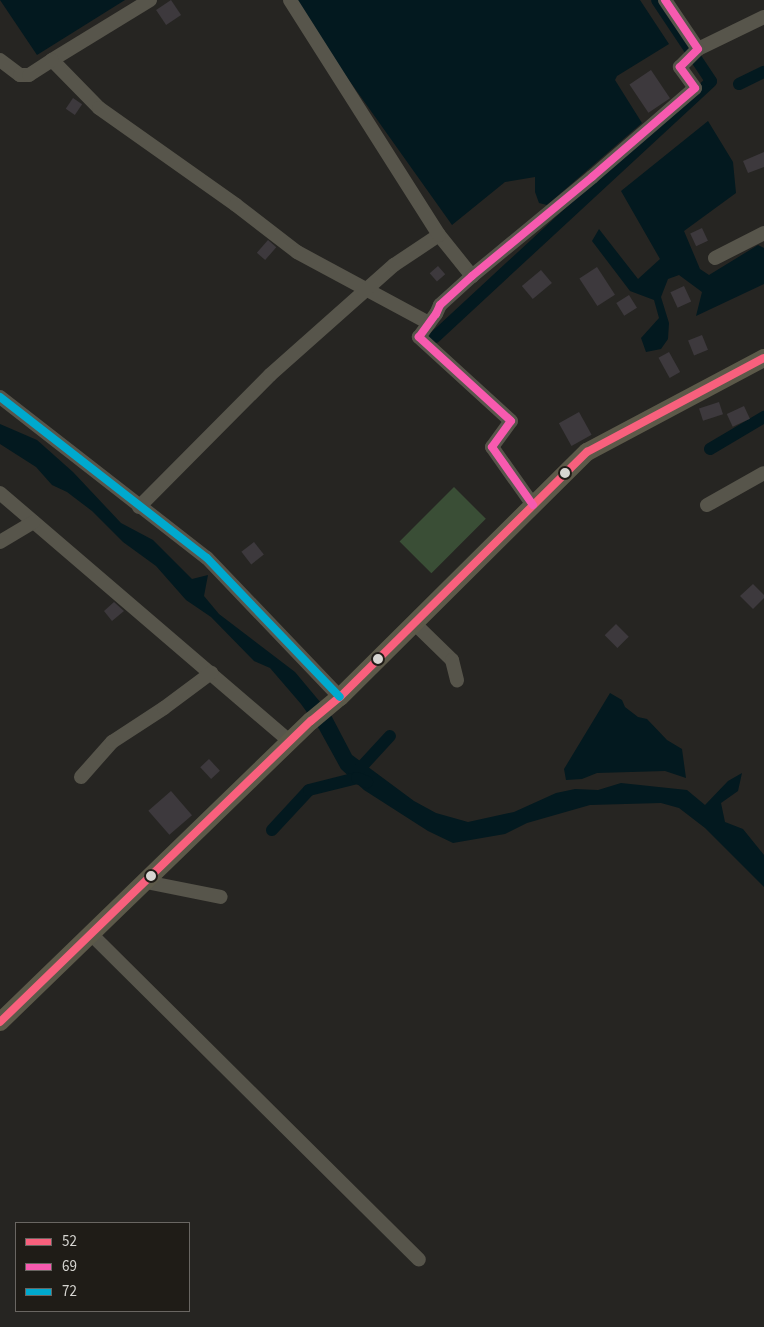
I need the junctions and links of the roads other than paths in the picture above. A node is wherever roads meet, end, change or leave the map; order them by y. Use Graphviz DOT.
graph roads {
  1 [pos="150,0"];
  2 [pos="290,0"];
  3 [pos="665,0"];
  4 [pos="764,17"];
  5 [pos="694,53"];
  6 [pos="0,60"];
  7 [pos="52,60"];
  8 [pos="764,233"];
  9 [pos="439,235"];
  10 [pos="715,258"];
  11 [pos="472,276"];
  12 [pos="367,290"];
  13 [pos="429,323"];
  14 [pos="764,358"];
  15 [pos="0,397"];
  16 [pos="764,473"];
  17 [pos="0,493"];
  18 [pos="533,505"];
  19 [pos="708,505"];
  20 [pos="139,507"];
  21 [pos="33,522"];
  22 [pos="0,542"];
  23 [pos="414,623"];
  24 [pos="211,673"];
  25 [pos="457,680"];
  26 [pos="333,702"];
  27 [pos="291,742"];
  28 [pos="81,777"];
  29 [pos="146,882"];
  30 [pos="221,897"];
  31 [pos="91,934"];
  32 [pos="0,1022"];
  33 [pos="419,1260"];
  1 -- 7 [label="street"];
  2 -- 9 [label="street"];
  3 -- 5 [label="street"];
  4 -- 5 [label="street"];
  5 -- 11 [label="street"];
  6 -- 7 [label="street"];
  7 -- 12 [label="street"];
  8 -- 10 [label="street"];
  9 -- 11 [label="street"];
  9 -- 12 [label="street"];
  11 -- 13 [label="street"];
  12 -- 13 [label="street"];
  12 -- 20 [label="street"];
  13 -- 18 [label="street"];
  14 -- 18 [label="main road"];
  15 -- 20 [label="street"];
  16 -- 19 [label="street"];
  17 -- 21 [label="street"];
  18 -- 23 [label="main road"];
  20 -- 26 [label="street"];
  21 -- 22 [label="street"];
  21 -- 24 [label="street"];
  23 -- 25 [label="street"];
  23 -- 26 [label="main road"];
  24 -- 27 [label="street"];
  24 -- 28 [label="street"];
  26 -- 27 [label="main road"];
  27 -- 29 [label="main road"];
  29 -- 30 [label="street"];
  29 -- 31 [label="main road"];
  31 -- 32 [label="main road"];
  31 -- 33 [label="street"];
}
